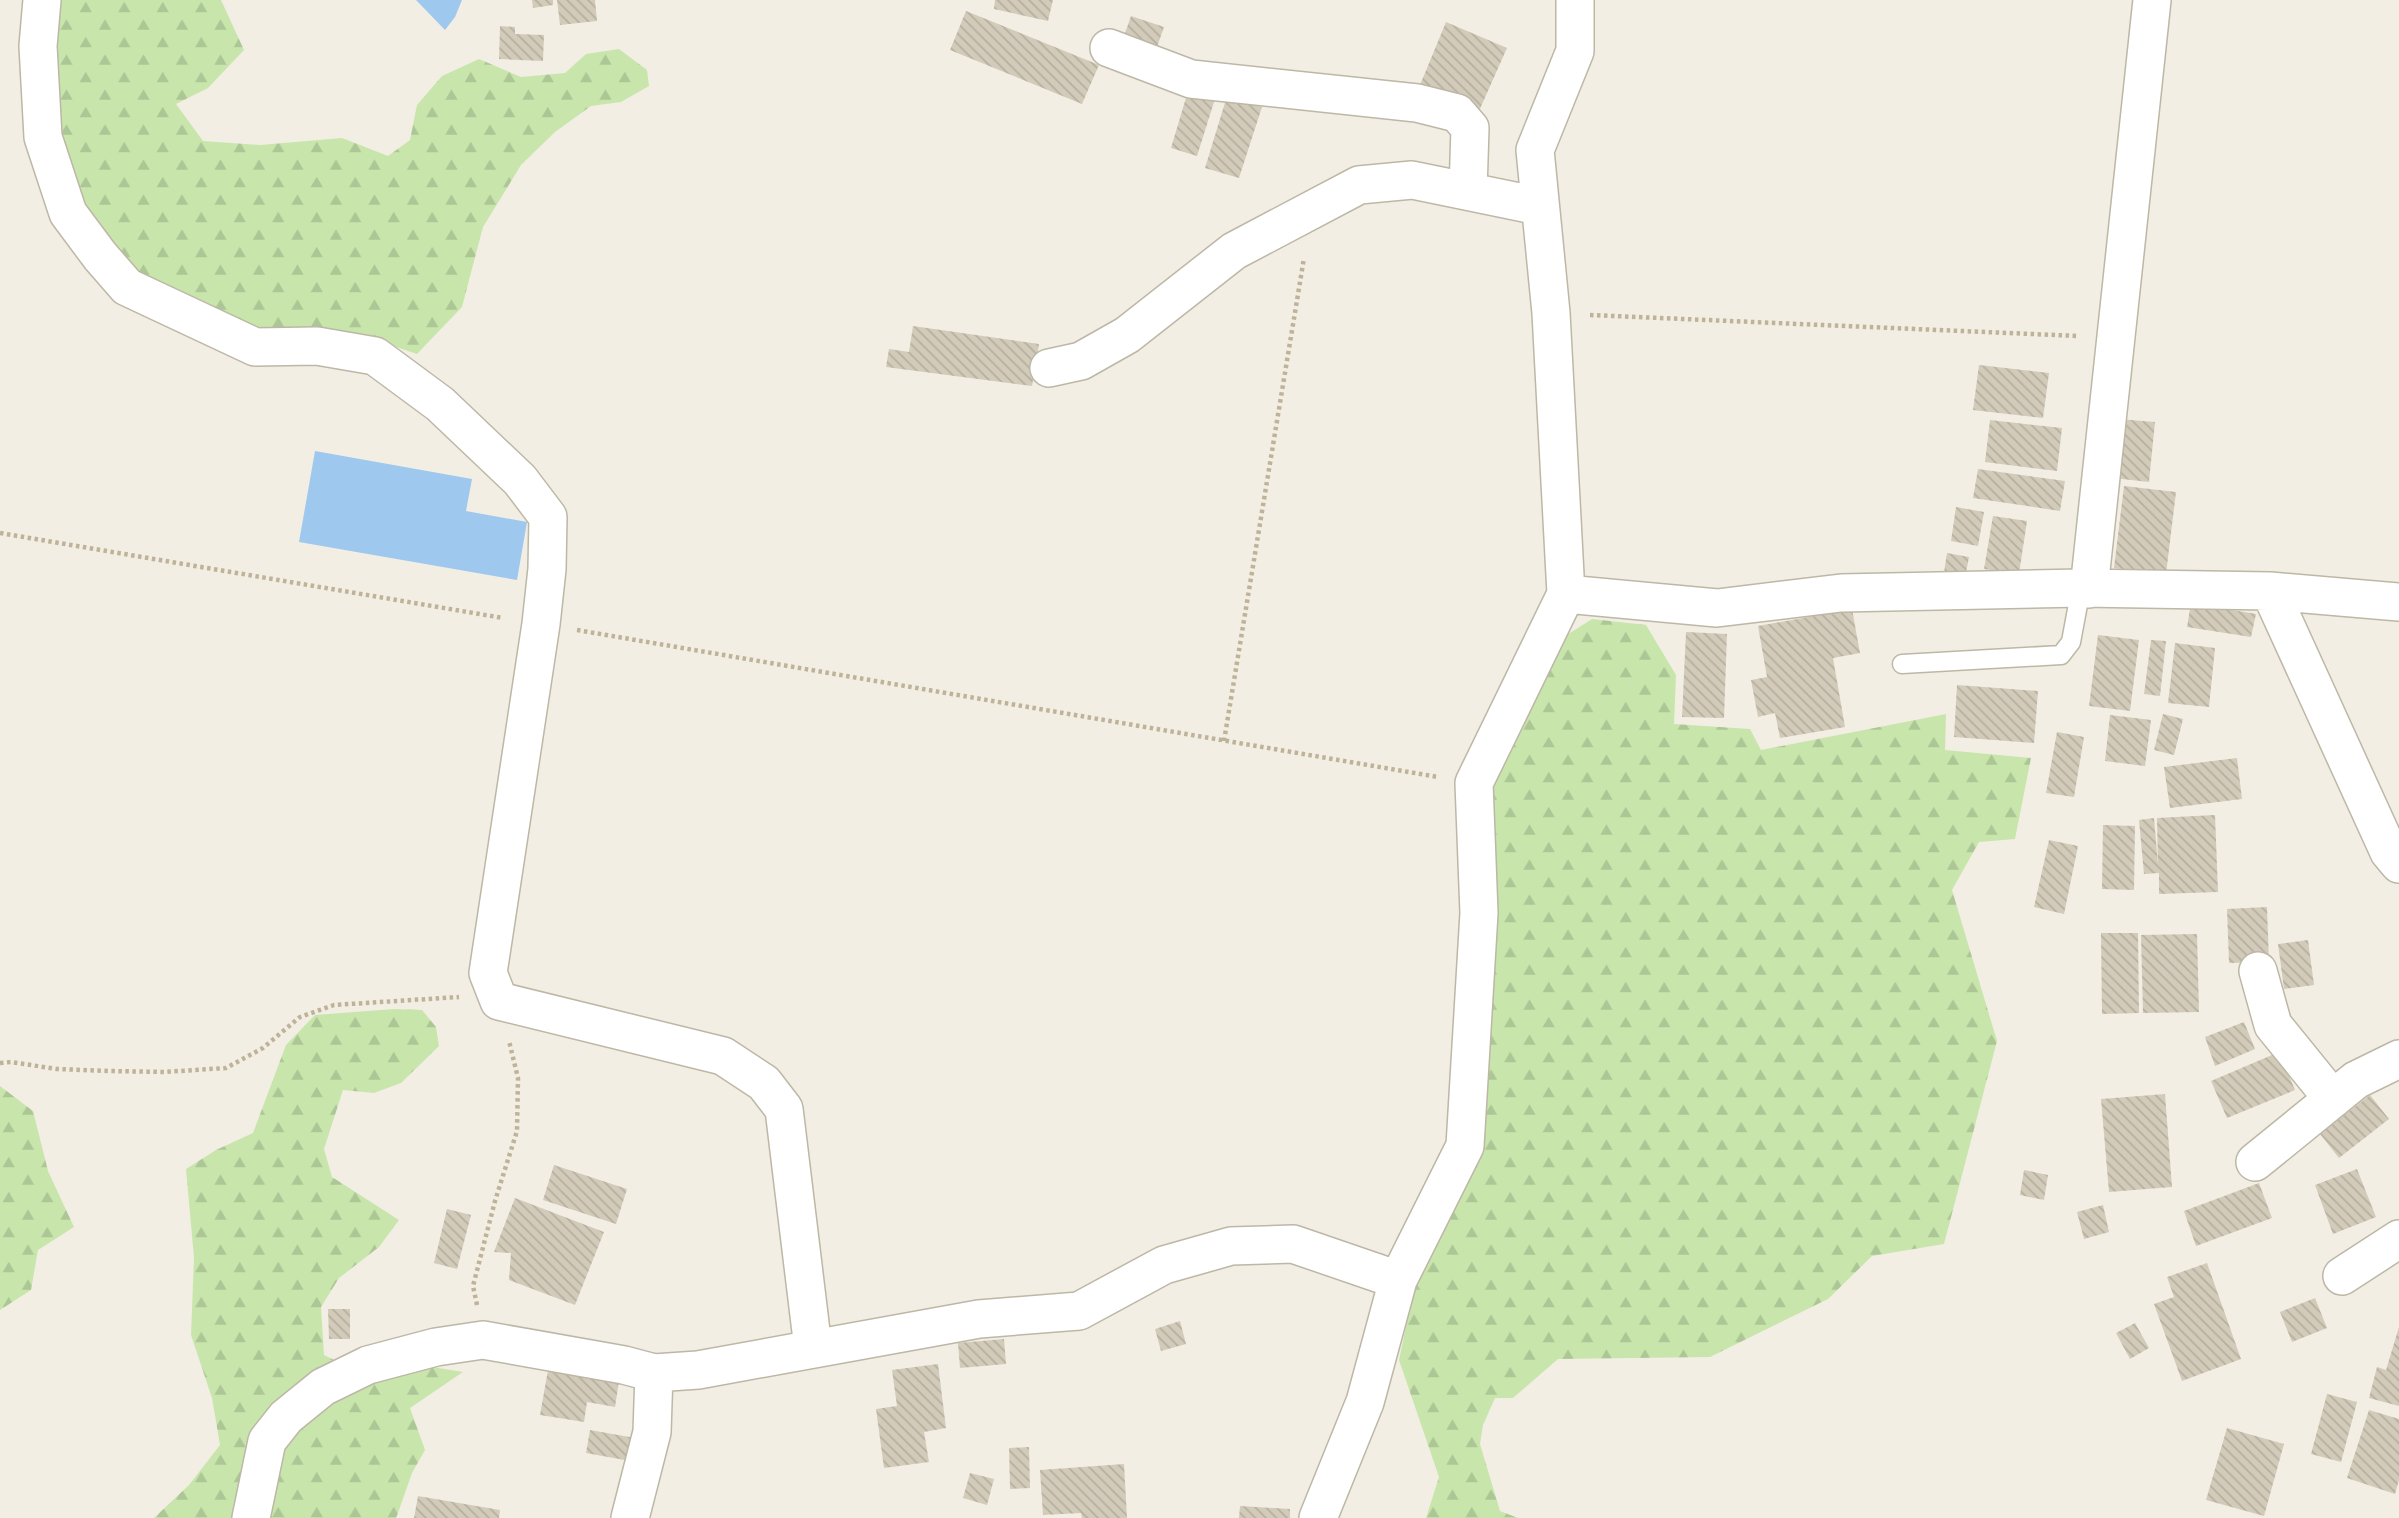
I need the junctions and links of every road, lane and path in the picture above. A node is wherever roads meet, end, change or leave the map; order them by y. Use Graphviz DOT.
graph roads {
  1 [pos="42,0"];
  2 [pos="1575,0"];
  3 [pos="2152,0"];
  4 [pos="1110,48"];
  5 [pos="1468,191"];
  6 [pos="1539,206"];
  7 [pos="1312,209"];
  8 [pos="1551,313"];
  9 [pos="2115,337"];
  10 [pos="1049,368"];
  11 [pos="0,533"];
  12 [pos="2085,589"];
  13 [pos="2270,592"];
  14 [pos="1566,594"];
  15 [pos="2399,602"];
  16 [pos="541,624"];
  17 [pos="1902,664"];
  18 [pos="1224,741"];
  19 [pos="1474,783"];
  20 [pos="2399,864"];
  21 [pos="2258,971"];
  22 [pos="499,1001"];
  23 [pos="2399,1059"];
  24 [pos="0,1063"];
  25 [pos="2333,1099"];
  26 [pos="2255,1162"];
  27 [pos="2399,1239"];
  28 [pos="2342,1276"];
  29 [pos="1398,1280"];
  30 [pos="483,1340"];
  31 [pos="813,1348"];
  32 [pos="654,1373"];
  33 [pos="251,1518"];
  34 [pos="630,1518"];
  35 [pos="1318,1518"];
  1 -- 16 [label="street"];
  2 -- 6 [label="street"];
  3 -- 9 [label="street"];
  4 -- 5 [label="street"];
  5 -- 6 [label="street"];
  5 -- 7 [label="street"];
  6 -- 8 [label="street"];
  7 -- 10 [label="street"];
  7 -- 18 [label="path"];
  8 -- 9 [label="path"];
  8 -- 14 [label="street"];
  9 -- 12 [label="street"];
  11 -- 16 [label="path"];
  12 -- 13 [label="street"];
  12 -- 14 [label="street"];
  12 -- 17 [label="lane"];
  13 -- 15 [label="street"];
  13 -- 20 [label="street"];
  14 -- 19 [label="street"];
  16 -- 18 [label="path"];
  16 -- 22 [label="street"];
  18 -- 19 [label="path"];
  19 -- 29 [label="street"];
  21 -- 25 [label="street"];
  22 -- 24 [label="path"];
  22 -- 30 [label="path"];
  22 -- 31 [label="street"];
  23 -- 25 [label="street"];
  25 -- 26 [label="street"];
  27 -- 28 [label="street"];
  29 -- 31 [label="street"];
  29 -- 35 [label="street"];
  30 -- 32 [label="street"];
  30 -- 33 [label="street"];
  31 -- 32 [label="street"];
  32 -- 34 [label="street"];
}
